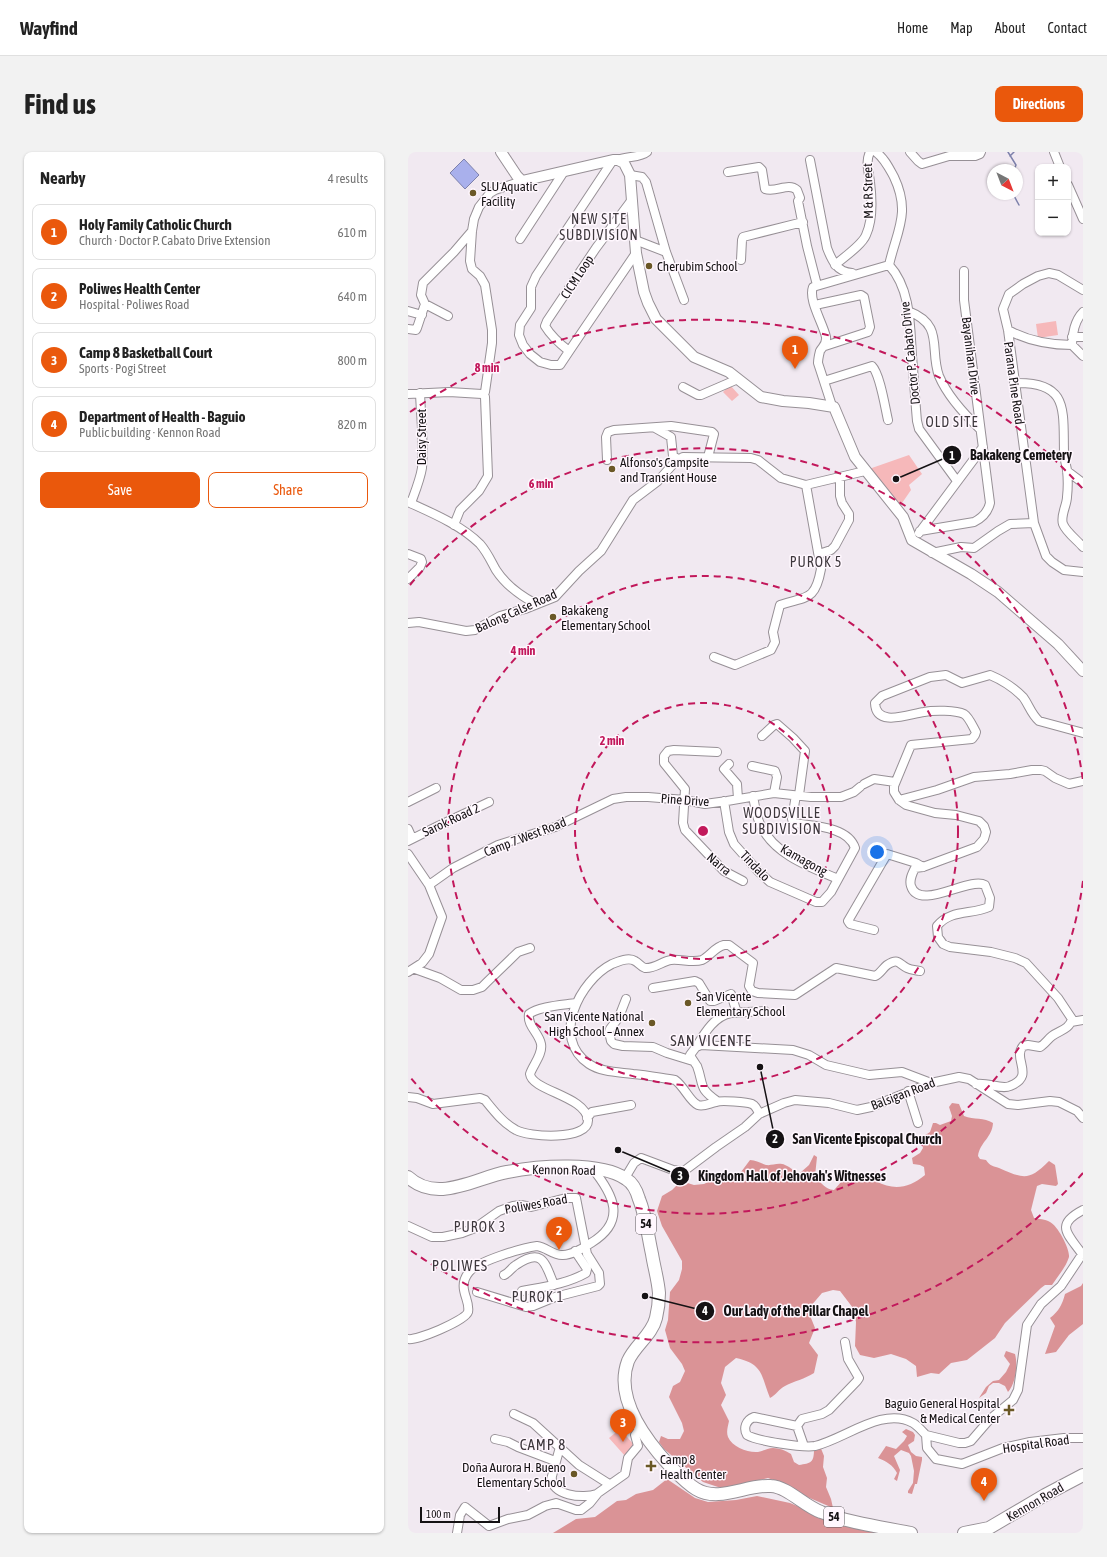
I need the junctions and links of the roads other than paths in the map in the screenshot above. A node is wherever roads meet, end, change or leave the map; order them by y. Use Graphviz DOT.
graph roads {
  1 [pos="501,152"];
  2 [pos="647,152"];
  3 [pos="870,152"];
  4 [pos="876,152"];
  5 [pos="910,152"];
  6 [pos="981,152"];
  7 [pos="1054,152"];
  8 [pos="616,160"];
  9 [pos="810,160"];
  10 [pos="1059,164"];
  11 [pos="728,172"];
  12 [pos="563,173"];
  13 [pos="630,175"];
  14 [pos="522,181"];
  15 [pos="1071,192"];
  16 [pos="631,201"];
  17 [pos="1083,219"];
  18 [pos="803,222"];
  19 [pos="472,231"];
  20 [pos="520,239"];
  21 [pos="635,240"];
  22 [pos="666,252"];
  23 [pos="636,253"];
  24 [pos="741,260"];
  25 [pos="835,265"];
  26 [pos="889,265"];
  27 [pos="964,271"];
  28 [pos="859,273"];
  29 [pos="817,285"];
  30 [pos="1083,290"];
  31 [pos="684,300"];
  32 [pos="425,304"];
  33 [pos="815,305"];
  34 [pos="408,311"];
  35 [pos="908,311"];
  36 [pos="1083,312"];
  37 [pos="422,315"];
  38 [pos="448,316"];
  39 [pos="408,329"];
  40 [pos="1008,330"];
  41 [pos="1083,337"];
  42 [pos="1072,341"];
  43 [pos="825,346"];
  44 [pos="569,351"];
  45 [pos="1083,356"];
  46 [pos="738,379"];
  47 [pos="824,381"];
  48 [pos="1014,383"];
  49 [pos="683,387"];
  50 [pos="420,393"];
  51 [pos="408,394"];
  52 [pos="484,394"];
  53 [pos="832,406"];
  54 [pos="888,420"];
  55 [pos="655,428"];
  56 [pos="980,430"];
  57 [pos="983,447"];
  58 [pos="708,457"];
  59 [pos="678,459"];
  60 [pos="607,460"];
  61 [pos="865,471"];
  62 [pos="1067,471"];
  63 [pos="840,477"];
  64 [pos="956,481"];
  65 [pos="1083,483"];
  66 [pos="806,485"];
  67 [pos="410,503"];
  68 [pos="1034,524"];
  69 [pos="454,525"];
  70 [pos="920,531"];
  71 [pos="912,540"];
  72 [pos="1083,547"];
  73 [pos="932,553"];
  74 [pos="408,554"];
  75 [pos="819,554"];
  76 [pos="1083,572"];
  77 [pos="408,579"];
  78 [pos="536,604"];
  79 [pos="408,623"];
  80 [pos="714,657"];
  81 [pos="1083,671"];
  82 [pos="1083,733"];
  83 [pos="762,736"];
  84 [pos="717,752"];
  85 [pos="729,764"];
  86 [pos="752,766"];
  87 [pos="1083,781"];
  88 [pos="895,782"];
  89 [pos="436,788"];
  90 [pos="774,793"];
  91 [pos="797,795"];
  92 [pos="753,796"];
  93 [pos="626,797"];
  94 [pos="738,799"];
  95 [pos="685,800"];
  96 [pos="899,800"];
  97 [pos="724,801"];
  98 [pos="408,802"];
  99 [pos="489,802"];
  100 [pos="408,829"];
  101 [pos="410,840"];
  102 [pos="408,854"];
  103 [pos="924,867"];
  104 [pos="838,879"];
  105 [pos="744,881"];
  106 [pos="429,885"];
  107 [pos="874,930"];
  108 [pos="530,948"];
  109 [pos="412,970"];
  110 [pos="920,971"];
  111 [pos="653,988"];
  112 [pos="626,1000"];
  113 [pos="576,1003"];
  114 [pos="765,1011"];
  115 [pos="737,1013"];
  116 [pos="1083,1020"];
  117 [pos="1071,1022"];
  118 [pos="696,1047"];
  119 [pos="693,1061"];
  120 [pos="931,1083"];
  121 [pos="976,1084"];
  122 [pos="908,1091"];
  123 [pos="408,1097"];
  124 [pos="717,1101"];
  125 [pos="631,1105"];
  126 [pos="759,1114"];
  127 [pos="587,1118"];
  128 [pos="1083,1118"];
  129 [pos="918,1122"];
  130 [pos="592,1168"];
  131 [pos="408,1177"];
  132 [pos="625,1178"];
  133 [pos="1083,1210"];
  134 [pos="408,1226"];
  135 [pos="586,1246"];
  136 [pos="575,1251"];
  137 [pos="1083,1254"];
  138 [pos="504,1275"];
  139 [pos="554,1285"];
  140 [pos="522,1291"];
  141 [pos="477,1292"];
  142 [pos="408,1339"];
  143 [pos="845,1342"];
  144 [pos="514,1414"];
  145 [pos="797,1426"];
  146 [pos="640,1428"];
  147 [pos="926,1436"];
  148 [pos="1083,1438"];
  149 [pos="495,1439"];
  150 [pos="804,1446"];
  151 [pos="560,1447"];
  152 [pos="555,1461"];
  153 [pos="1083,1475"];
  154 [pos="609,1484"];
  155 [pos="598,1493"];
  156 [pos="999,1530"];
  157 [pos="980,1532"];
  158 [pos="457,1533"];
  159 [pos="911,1533"];
  160 [pos="964,1533"];
  1 -- 14 [label="main road"];
  2 -- 8 [label="street"];
  3 -- 25 [label="street, M & R Street"];
  4 -- 26 [label="street"];
  5 -- 6 [label="street"];
  7 -- 10 [label="street"];
  8 -- 12 [label="main road"];
  8 -- 13 [label="main road"];
  8 -- 44 [label="street"];
  9 -- 25 [label="street"];
  11 -- 18 [label="street"];
  12 -- 14 [label="main road"];
  12 -- 20 [label="street"];
  13 -- 16 [label="main road"];
  13 -- 22 [label="street"];
  14 -- 19 [label="street"];
  15 -- 17 [label="street"];
  16 -- 21 [label="main road"];
  16 -- 44 [label="street, CICM Loop"];
  18 -- 24 [label="street"];
  18 -- 29 [label="street"];
  19 -- 32 [label="street"];
  19 -- 52 [label="street"];
  21 -- 22 [label="street"];
  21 -- 23 [label="main road"];
  22 -- 31 [label="street"];
  23 -- 44 [label="street"];
  23 -- 46 [label="main road"];
  25 -- 28 [label="street"];
  26 -- 28 [label="street"];
  26 -- 35 [label="street, Doctor P. Cabato Drive"];
  27 -- 56 [label="street, Bayanihan Drive"];
  28 -- 29 [label="street"];
  29 -- 33 [label="street"];
  30 -- 40 [label="street, Parana Pine Road"];
  32 -- 37 [label="street"];
  32 -- 38 [label="street"];
  33 -- 43 [label="street"];
  33 -- 43 [label="street"];
  34 -- 37 [label="street"];
  35 -- 56 [label="street"];
  35 -- 64 [label="street, Doctor P. Cabato Drive"];
  36 -- 42 [label="street"];
  37 -- 39 [label="street"];
  40 -- 42 [label="street"];
  40 -- 48 [label="street, Parana Pine Road"];
  41 -- 42 [label="street"];
  42 -- 45 [label="street"];
  43 -- 47 [label="street"];
  46 -- 49 [label="street"];
  46 -- 53 [label="main road"];
  47 -- 53 [label="street"];
  47 -- 54 [label="street"];
  48 -- 62 [label="street"];
  48 -- 68 [label="street, Parana Pine Road"];
  50 -- 51 [label="street"];
  50 -- 52 [label="street"];
  50 -- 67 [label="street, Daisy Street"];
  52 -- 69 [label="street"];
  53 -- 61 [label="main road"];
  55 -- 58 [label="street"];
  55 -- 59 [label="street"];
  55 -- 60 [label="street"];
  56 -- 57 [label="street, Bayanihan Drive"];
  57 -- 64 [label="street"];
  57 -- 70 [label="street, Bayanihan Drive"];
  58 -- 59 [label="street"];
  58 -- 66 [label="street"];
  59 -- 78 [label="street, Balong Calse Road"];
  61 -- 63 [label="street"];
  61 -- 71 [label="main road"];
  62 -- 65 [label="street"];
  62 -- 72 [label="street"];
  63 -- 66 [label="street"];
  63 -- 75 [label="street"];
  64 -- 70 [label="street"];
  66 -- 75 [label="street"];
  67 -- 69 [label="street"];
  68 -- 73 [label="street"];
  68 -- 76 [label="street, Parana Pine Road"];
  69 -- 78 [label="street"];
  70 -- 71 [label="street"];
  71 -- 73 [label="main road"];
  73 -- 81 [label="main road"];
  74 -- 77 [label="street"];
  75 -- 80 [label="street"];
  78 -- 79 [label="street, Balong Calse Road"];
  82 -- 88 [label="street"];
  83 -- 91 [label="street"];
  84 -- 95 [label="street"];
  85 -- 94 [label="street"];
  86 -- 90 [label="street"];
  87 -- 96 [label="street"];
  88 -- 91 [label="street, Pine Drive"];
  88 -- 96 [label="street"];
  89 -- 98 [label="street"];
  90 -- 91 [label="street, Pine Drive"];
  90 -- 92 [label="street, Pine Drive"];
  91 -- 104 [label="street"];
  92 -- 94 [label="street, Pine Drive"];
  92 -- 104 [label="street, Kamagong"];
  93 -- 95 [label="street, Pine Drive"];
  93 -- 106 [label="street, Camp 7 West Road"];
  94 -- 97 [label="street, Pine Drive"];
  95 -- 97 [label="street, Pine Drive"];
  95 -- 105 [label="street, Narra"];
  96 -- 103 [label="street"];
  97 -- 104 [label="street, Tindalo"];
  99 -- 101 [label="street, Sarok Road 2"];
  100 -- 101 [label="street"];
  102 -- 106 [label="street"];
  103 -- 107 [label="street"];
  103 -- 117 [label="street"];
  106 -- 109 [label="street"];
  108 -- 109 [label="street"];
  110 -- 113 [label="street"];
  111 -- 115 [label="street"];
  112 -- 119 [label="street"];
  113 -- 124 [label="street"];
  113 -- 127 [label="street"];
  114 -- 115 [label="street"];
  115 -- 118 [label="street"];
  116 -- 117 [label="street"];
  117 -- 121 [label="street"];
  118 -- 119 [label="street"];
  118 -- 120 [label="street"];
  119 -- 124 [label="street"];
  120 -- 121 [label="street, Balsigan Road"];
  120 -- 122 [label="street, Balsigan Road"];
  121 -- 128 [label="street, Balsigan Road"];
  122 -- 126 [label="street, Balsigan Road"];
  122 -- 129 [label="street"];
  123 -- 127 [label="street"];
  124 -- 126 [label="street"];
  125 -- 127 [label="street"];
  126 -- 132 [label="street, Balsigan Road"];
  130 -- 131 [label="highway, Kennon Road"];
  130 -- 132 [label="highway, Kennon Road"];
  130 -- 135 [label="street"];
  132 -- 146 [label="highway, 54"];
  133 -- 137 [label="street"];
  134 -- 135 [label="street, Poliwes Road"];
  135 -- 136 [label="street"];
  135 -- 141 [label="street, Poliwes Road"];
  136 -- 139 [label="street"];
  136 -- 142 [label="street"];
  137 -- 147 [label="street"];
  138 -- 139 [label="street"];
  139 -- 140 [label="street"];
  143 -- 145 [label="street"];
  144 -- 151 [label="street"];
  145 -- 150 [label="street"];
  145 -- 150 [label="street, Hospital Road"];
  146 -- 154 [label="street"];
  146 -- 159 [label="highway, 54"];
  147 -- 148 [label="street, Hospital Road"];
  147 -- 150 [label="street, Hospital Road"];
  149 -- 152 [label="street"];
  151 -- 152 [label="street"];
  151 -- 154 [label="street"];
  152 -- 155 [label="street"];
  153 -- 156 [label="highway, Kennon Road"];
  154 -- 155 [label="street"];
  155 -- 158 [label="street"];
  156 -- 157 [label="highway, Kennon Road"];
  157 -- 160 [label="highway, Kennon Road"];
}
